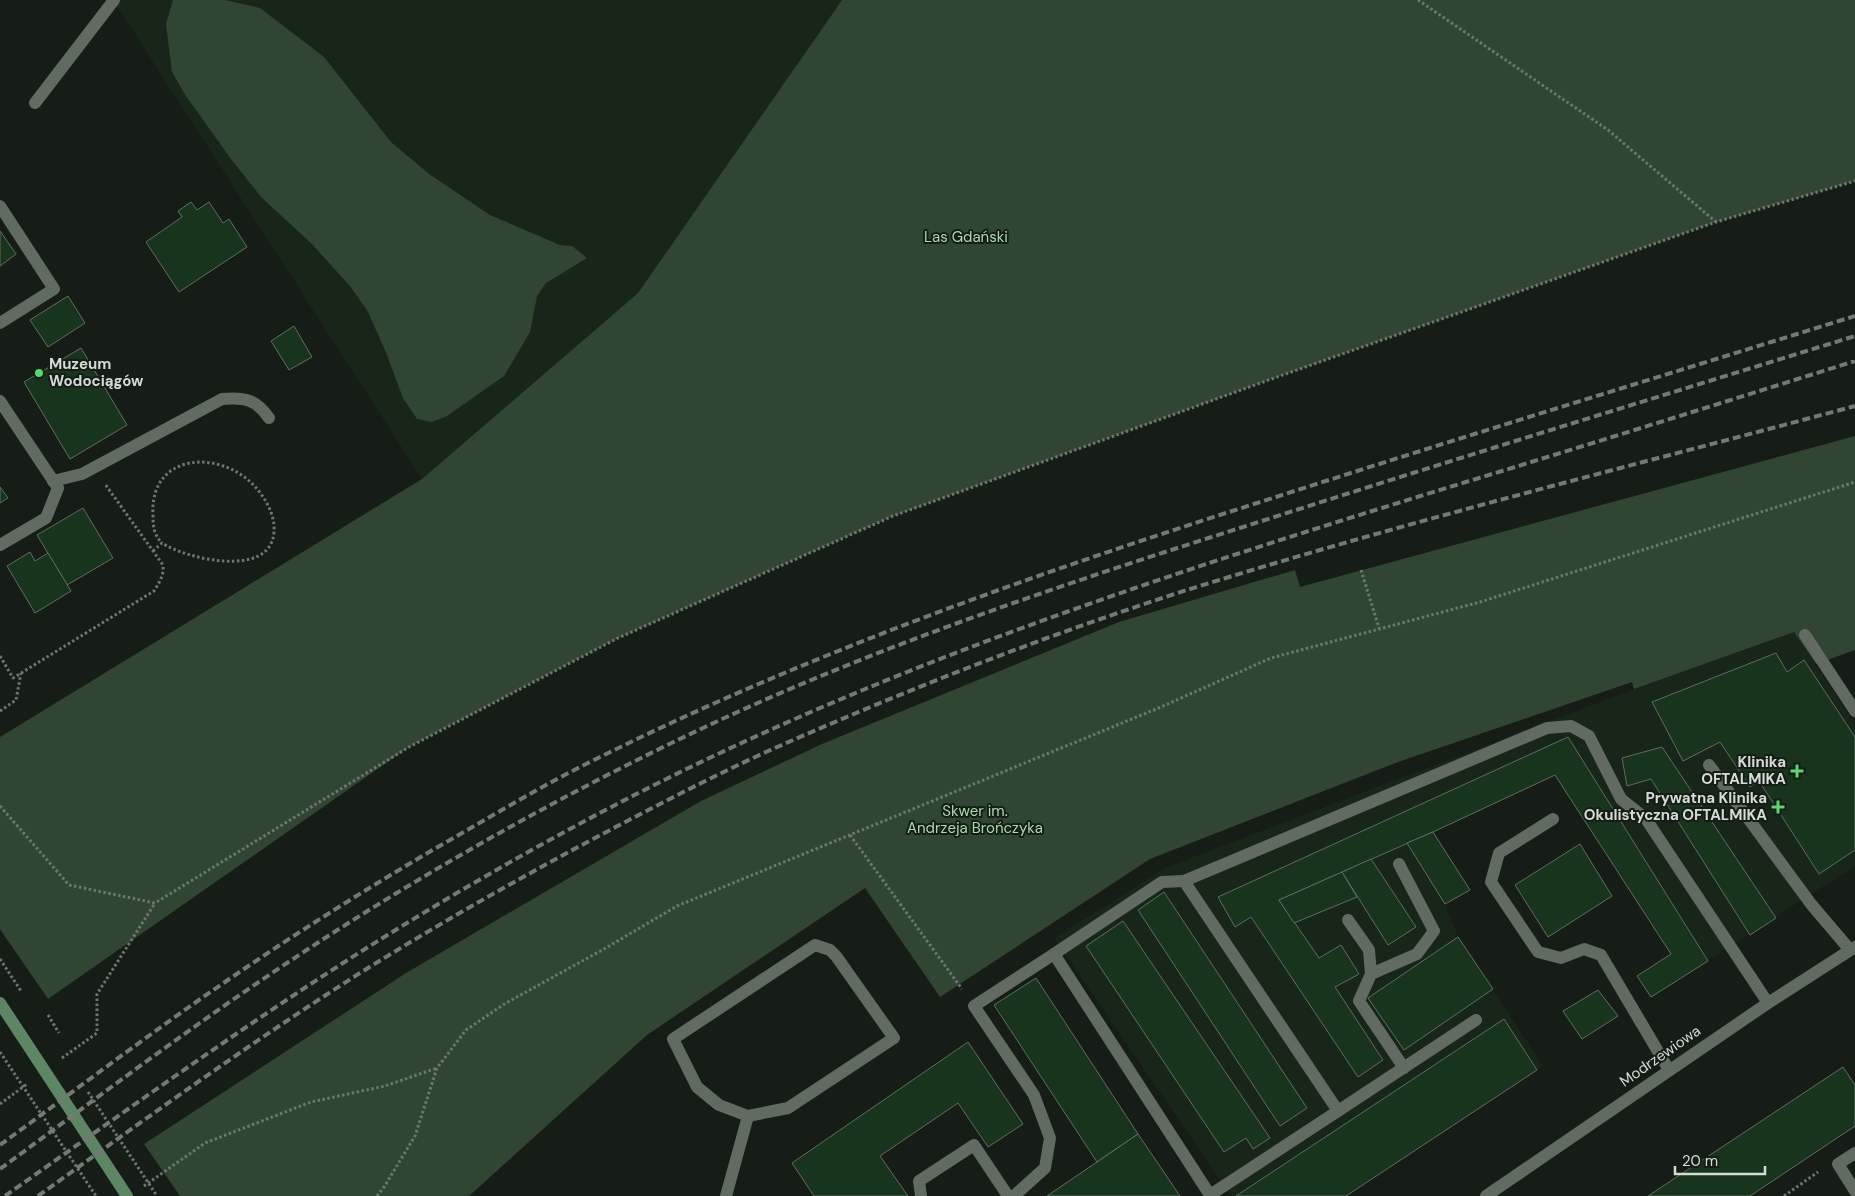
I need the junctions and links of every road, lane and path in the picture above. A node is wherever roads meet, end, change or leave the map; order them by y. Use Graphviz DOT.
graph roads {
  1 [pos="114,0"];
  2 [pos="1418,0"];
  3 [pos="35,103"];
  4 [pos="1855,181"];
  5 [pos="0,206"];
  6 [pos="1716,222"];
  7 [pos="0,323"];
  8 [pos="0,401"];
  9 [pos="270,418"];
  10 [pos="93,468"];
  11 [pos="53,481"];
  12 [pos="1855,482"];
  13 [pos="162,543"];
  14 [pos="0,545"];
  15 [pos="153,551"];
  16 [pos="1361,570"];
  17 [pos="1378,628"];
  18 [pos="1805,635"];
  19 [pos="0,656"];
  20 [pos="21,673"];
  21 [pos="0,711"];
  22 [pos="1855,711"];
  23 [pos="1709,765"];
  24 [pos="0,806"];
  25 [pos="1553,819"];
  26 [pos="850,835"];
  27 [pos="1399,864"];
  28 [pos="1184,882"];
  29 [pos="155,903"];
  30 [pos="1348,920"];
  31 [pos="1853,949"];
  32 [pos="1054,954"];
  33 [pos="1371,974"];
  34 [pos="1768,1002"];
  35 [pos="0,1003"];
  36 [pos="974,1006"];
  37 [pos="48,1015"];
  38 [pos="1476,1020"];
  39 [pos="59,1033"];
  40 [pos="0,1052"];
  41 [pos="62,1054"];
  42 [pos="60,1060"];
  43 [pos="68,1062"];
  44 [pos="437,1068"];
  45 [pos="1404,1068"];
  46 [pos="1669,1070"];
  47 [pos="30,1082"];
  48 [pos="84,1086"];
  49 [pos="0,1104"];
  50 [pos="1338,1111"];
  51 [pos="748,1116"];
  52 [pos="1855,1153"];
  53 [pos="1855,1191"];
  54 [pos="132,1193"];
  55 [pos="1211,1195"];
  56 [pos="96,1196"];
  57 [pos="157,1196"];
  58 [pos="377,1196"];
  59 [pos="726,1196"];
  60 [pos="921,1196"];
  61 [pos="1008,1196"];
  62 [pos="1014,1196"];
  63 [pos="1486,1196"];
  1 -- 3 [label="street"];
  2 -- 6 [label="path"];
  4 -- 6 [label="path"];
  5 -- 7 [label="street"];
  6 -- 29 [label="path"];
  8 -- 11 [label="street"];
  9 -- 10 [label="street"];
  10 -- 11 [label="street"];
  10 -- 15 [label="path"];
  11 -- 14 [label="street"];
  12 -- 17 [label="path"];
  13 -- 13 [label="path"];
  13 -- 15 [label="path"];
  15 -- 20 [label="path"];
  16 -- 17 [label="path"];
  17 -- 26 [label="path"];
  18 -- 22 [label="street"];
  19 -- 20 [label="path"];
  20 -- 21 [label="path"];
  23 -- 31 [label="street"];
  24 -- 29 [label="path"];
  25 -- 46 [label="street"];
  26 -- 36 [label="path"];
  26 -- 44 [label="path"];
  27 -- 33 [label="street"];
  28 -- 32 [label="street"];
  28 -- 34 [label="street"];
  28 -- 50 [label="street"];
  29 -- 42 [label="path"];
  30 -- 33 [label="street"];
  31 -- 34 [label="street, Modrzewiowa"];
  32 -- 36 [label="street"];
  32 -- 55 [label="street"];
  33 -- 45 [label="street"];
  34 -- 46 [label="street, Modrzewiowa"];
  35 -- 54 [label="main road"];
  36 -- 62 [label="street"];
  37 -- 39 [label="path"];
  38 -- 45 [label="street"];
  40 -- 56 [label="path"];
  41 -- 43 [label="path"];
  44 -- 54 [label="path"];
  44 -- 58 [label="path"];
  45 -- 50 [label="street"];
  46 -- 63 [label="street, Modrzewiowa"];
  47 -- 49 [label="path"];
  48 -- 57 [label="path"];
  50 -- 55 [label="street"];
  51 -- 51 [label="street"];
  51 -- 59 [label="street"];
  52 -- 53 [label="street"];
  60 -- 61 [label="street"];
}
